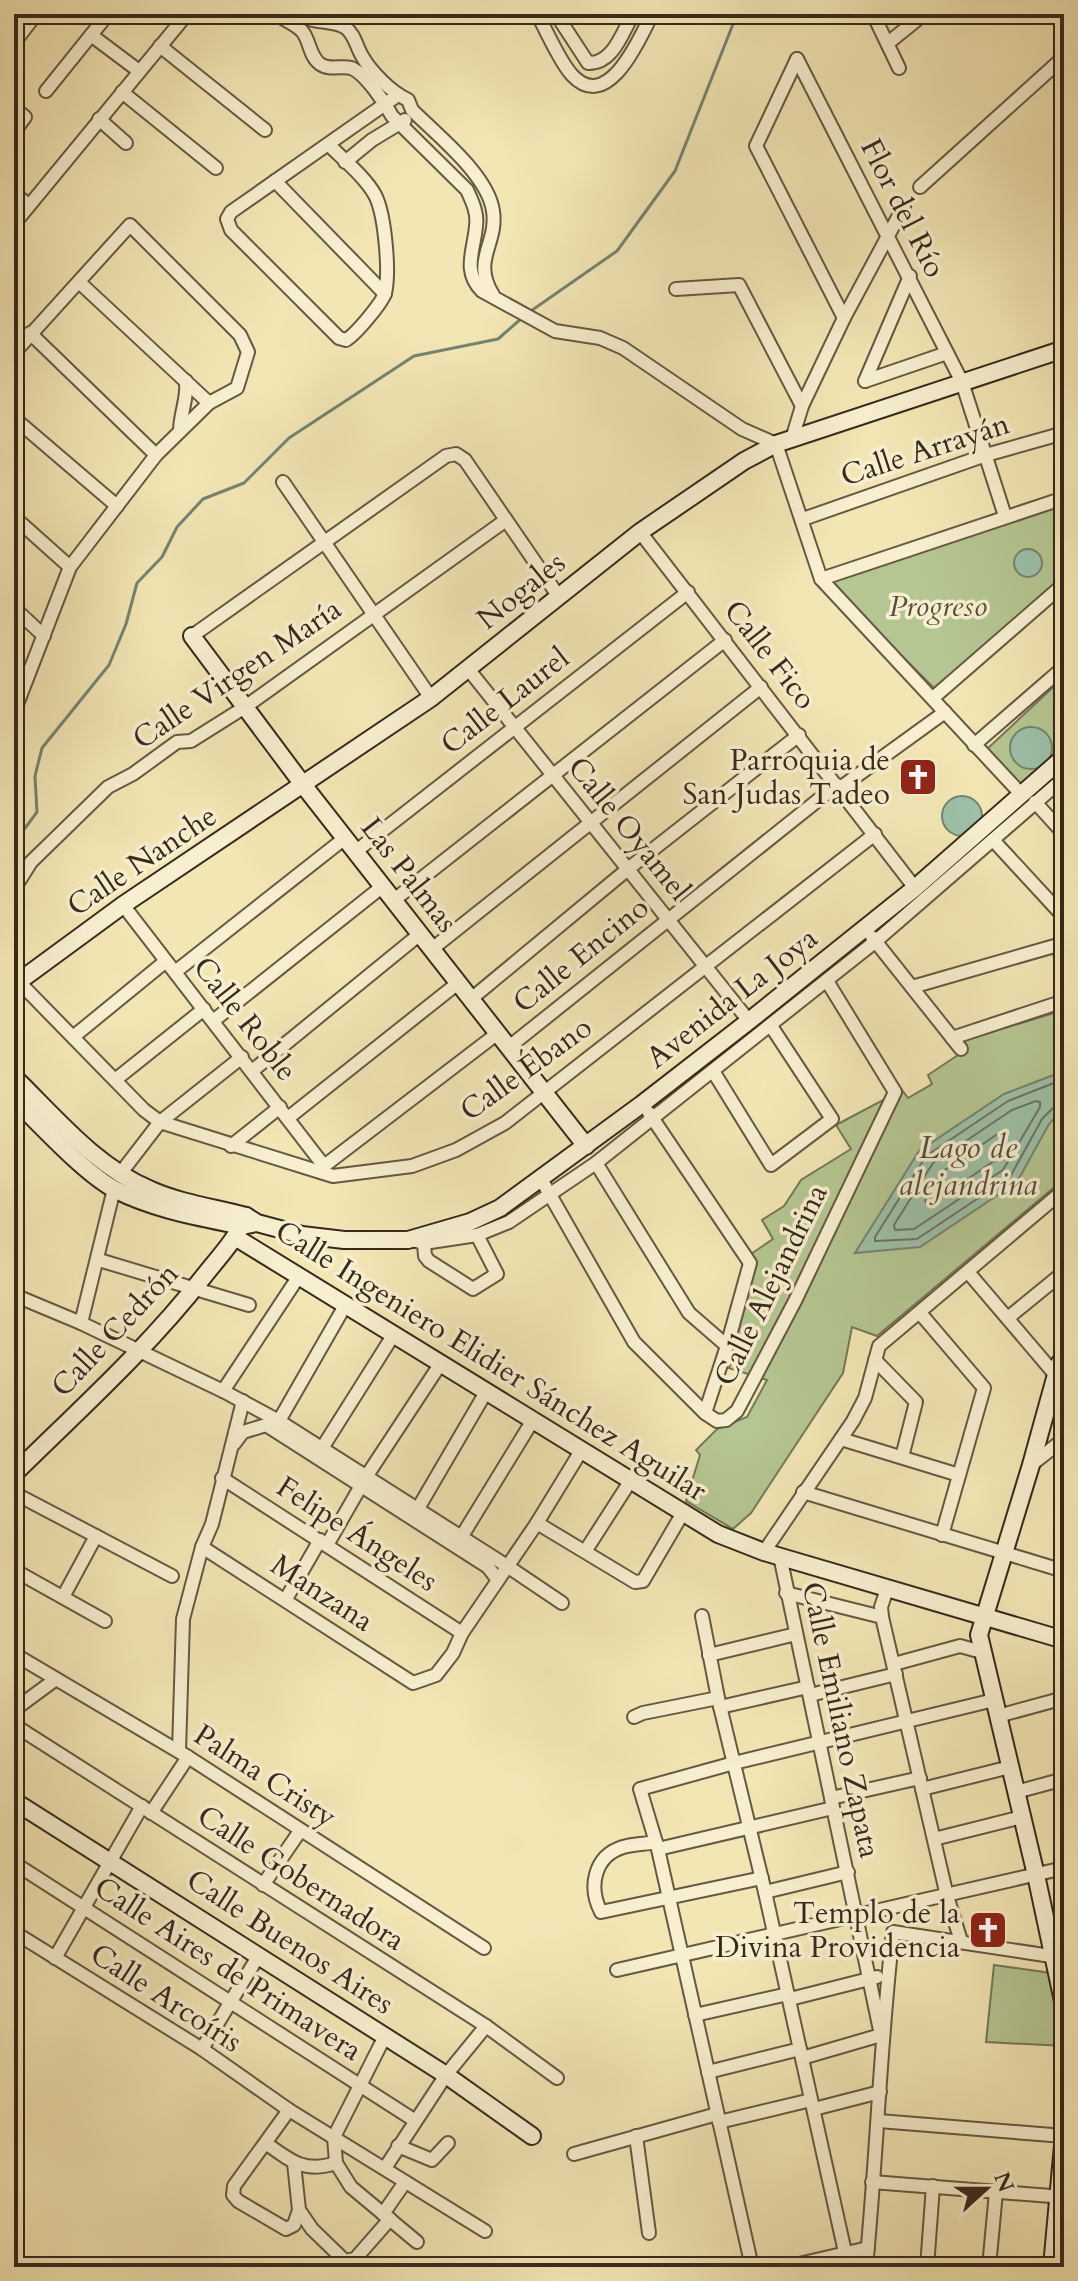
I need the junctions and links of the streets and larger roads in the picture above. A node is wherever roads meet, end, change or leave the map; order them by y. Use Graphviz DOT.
graph roads {
  1 [pos="108,14"];
  2 [pos="187,14"];
  3 [pos="275,14"];
  4 [pos="298,14"];
  5 [pos="537,14"];
  6 [pos="556,14"];
  7 [pos="633,14"];
  8 [pos="652,14"];
  9 [pos="873,14"];
  10 [pos="924,14"];
  11 [pos="33,18"];
  12 [pos="91,35"];
  13 [pos="14,43"];
  14 [pos="888,43"];
  15 [pos="160,46"];
  16 [pos="1064,57"];
  17 [pos="595,63"];
  18 [pos="899,68"];
  19 [pos="139,71"];
  20 [pos="605,81"];
  21 [pos="585,84"];
  22 [pos="46,91"];
  23 [pos="122,92"];
  24 [pos="398,95"];
  25 [pos="385,104"];
  26 [pos="14,108"];
  27 [pos="412,110"];
  28 [pos="99,119"];
  29 [pos="361,123"];
  30 [pos="401,123"];
  31 [pos="265,130"];
  32 [pos="14,132"];
  33 [pos="372,140"];
  34 [pos="126,143"];
  35 [pos="329,145"];
  36 [pos="345,162"];
  37 [pos="216,168"];
  38 [pos="275,181"];
  39 [pos="920,187"];
  40 [pos="14,194"];
  41 [pos="29,205"];
  42 [pos="904,206"];
  43 [pos="14,213"];
  44 [pos="888,234"];
  45 [pos="910,276"];
  46 [pos="79,282"];
  47 [pos="676,289"];
  48 [pos="385,294"];
  49 [pos="501,303"];
  50 [pos="844,318"];
  51 [pos="30,333"];
  52 [pos="1064,349"];
  53 [pos="14,353"];
  54 [pos="947,353"];
  55 [pos="186,381"];
  56 [pos="962,382"];
  57 [pos="209,403"];
  58 [pos="802,406"];
  59 [pos="14,418"];
  60 [pos="180,431"];
  61 [pos="1064,433"];
  62 [pos="784,442"];
  63 [pos="156,455"];
  64 [pos="986,455"];
  65 [pos="283,482"];
  66 [pos="1064,498"];
  67 [pos="117,506"];
  68 [pos="1005,516"];
  69 [pos="14,517"];
  70 [pos="803,519"];
  71 [pos="506,520"];
  72 [pos="640,532"];
  73 [pos="322,542"];
  74 [pos="70,567"];
  75 [pos="821,579"];
  76 [pos="1064,584"];
  77 [pos="688,592"];
  78 [pos="559,597"];
  79 [pos="14,608"];
  80 [pos="373,615"];
  81 [pos="44,636"];
  82 [pos="192,636"];
  83 [pos="725,640"];
  84 [pos="1064,667"];
  85 [pos="469,670"];
  86 [pos="761,687"];
  87 [pos="431,698"];
  88 [pos="933,698"];
  89 [pos="245,707"];
  90 [pos="14,712"];
  91 [pos="945,712"];
  92 [pos="514,726"];
  93 [pos="799,735"];
  94 [pos="974,745"];
  95 [pos="1064,757"];
  96 [pos="552,774"];
  97 [pos="1064,778"];
  98 [pos="304,786"];
  99 [pos="839,787"];
  100 [pos="1028,798"];
  101 [pos="591,823"];
  102 [pos="875,834"];
  103 [pos="1064,834"];
  104 [pos="993,840"];
  105 [pos="350,845"];
  106 [pos="628,869"];
  107 [pos="383,886"];
  108 [pos="915,888"];
  109 [pos="14,889"];
  110 [pos="394,900"];
  111 [pos="123,905"];
  112 [pos="1064,917"];
  113 [pos="667,919"];
  114 [pos="420,934"];
  115 [pos="870,935"];
  116 [pos="1061,943"];
  117 [pos="432,949"];
  118 [pos="166,961"];
  119 [pos="705,967"];
  120 [pos="1064,968"];
  121 [pos="175,972"];
  122 [pos="827,981"];
  123 [pos="16,983"];
  124 [pos="458,983"];
  125 [pos="912,987"];
  126 [pos="471,999"];
  127 [pos="1064,1001"];
  128 [pos="204,1009"];
  129 [pos="213,1021"];
  130 [pos="749,1021"];
  131 [pos="771,1026"];
  132 [pos="498,1033"];
  133 [pos="73,1037"];
  134 [pos="952,1038"];
  135 [pos="509,1047"];
  136 [pos="961,1049"];
  137 [pos="242,1057"];
  138 [pos="252,1071"];
  139 [pos="713,1071"];
  140 [pos="14,1077"];
  141 [pos="115,1080"];
  142 [pos="545,1093"];
  143 [pos="14,1099"];
  144 [pos="642,1104"];
  145 [pos="280,1107"];
  146 [pos="288,1118"];
  147 [pos="654,1119"];
  148 [pos="160,1122"];
  149 [pos="231,1146"];
  150 [pos="586,1146"];
  151 [pos="596,1163"];
  152 [pos="323,1169"];
  153 [pos="541,1179"];
  154 [pos="117,1182"];
  155 [pos="1064,1190"];
  156 [pos="550,1195"];
  157 [pos="245,1225"];
  158 [pos="477,1235"];
  159 [pos="416,1241"];
  160 [pos="99,1260"];
  161 [pos="968,1272"];
  162 [pos="1064,1272"];
  163 [pos="299,1276"];
  164 [pos="194,1289"];
  165 [pos="17,1302"];
  166 [pos="346,1304"];
  167 [pos="249,1305"];
  168 [pos="920,1313"];
  169 [pos="1009,1317"];
  170 [pos="81,1323"];
  171 [pos="394,1334"];
  172 [pos="727,1346"];
  173 [pos="139,1351"];
  174 [pos="1064,1357"];
  175 [pos="875,1360"];
  176 [pos="441,1363"];
  177 [pos="1060,1380"];
  178 [pos="223,1391"];
  179 [pos="486,1392"];
  180 [pos="243,1401"];
  181 [pos="705,1413"];
  182 [pos="533,1420"];
  183 [pos="276,1426"];
  184 [pos="841,1439"];
  185 [pos="1064,1439"];
  186 [pos="230,1450"];
  187 [pos="581,1451"];
  188 [pos="319,1453"];
  189 [pos="902,1457"];
  190 [pos="1031,1465"];
  191 [pos="14,1474"];
  192 [pos="959,1475"];
  193 [pos="222,1478"];
  194 [pos="631,1480"];
  195 [pos="364,1482"];
  196 [pos="803,1492"];
  197 [pos="14,1493"];
  198 [pos="684,1511"];
  199 [pos="414,1514"];
  200 [pos="537,1523"];
  201 [pos="942,1535"];
  202 [pos="96,1536"];
  203 [pos="323,1542"];
  204 [pos="458,1542"];
  205 [pos="202,1547"];
  206 [pos="586,1550"];
  207 [pos="772,1554"];
  208 [pos="1003,1554"];
  209 [pos="507,1566"];
  210 [pos="14,1570"];
  211 [pos="1064,1571"];
  212 [pos="172,1576"];
  213 [pos="498,1580"];
  214 [pos="887,1589"];
  215 [pos="786,1593"];
  216 [pos="63,1597"];
  217 [pos="286,1599"];
  218 [pos="562,1603"];
  219 [pos="984,1615"];
  220 [pos="702,1616"];
  221 [pos="882,1617"];
  222 [pos="105,1621"];
  223 [pos="462,1633"];
  224 [pos="796,1634"];
  225 [pos="1064,1640"];
  226 [pos="982,1652"];
  227 [pos="14,1654"];
  228 [pos="709,1655"];
  229 [pos="895,1669"];
  230 [pos="56,1679"];
  231 [pos="809,1691"];
  232 [pos="1064,1698"];
  233 [pos="719,1702"];
  234 [pos="996,1708"];
  235 [pos="14,1710"];
  236 [pos="634,1717"];
  237 [pos="907,1722"];
  238 [pos="14,1725"];
  239 [pos="820,1743"];
  240 [pos="184,1754"];
  241 [pos="734,1763"];
  242 [pos="1010,1767"];
  243 [pos="1064,1779"];
  244 [pos="921,1784"];
  245 [pos="1016,1792"];
  246 [pos="14,1801"];
  247 [pos="832,1803"];
  248 [pos="146,1810"];
  249 [pos="1022,1817"];
  250 [pos="750,1827"];
  251 [pos="300,1831"];
  252 [pos="934,1839"];
  253 [pos="657,1845"];
  254 [pos="109,1860"];
  255 [pos="14,1863"];
  256 [pos="1064,1868"];
  257 [pos="848,1872"];
  258 [pos="1036,1875"];
  259 [pos="762,1878"];
  260 [pos="263,1885"];
  261 [pos="765,1892"];
  262 [pos="947,1896"];
  263 [pos="669,1898"];
  264 [pos="82,1907"];
  265 [pos="858,1916"];
  266 [pos="14,1932"];
  267 [pos="775,1935"];
  268 [pos="961,1941"];
  269 [pos="29,1942"];
  270 [pos="484,1948"];
  271 [pos="14,1950"];
  272 [pos="259,1955"];
  273 [pos="682,1956"];
  274 [pos="1059,1957"];
  275 [pos="55,1958"];
  276 [pos="617,1970"];
  277 [pos="888,1974"];
  278 [pos="1064,1975"];
  279 [pos="871,1979"];
  280 [pos="789,1996"];
  281 [pos="231,2002"];
  282 [pos="1064,2006"];
  283 [pos="695,2015"];
  284 [pos="486,2026"];
  285 [pos="881,2035"];
  286 [pos="385,2036"];
  287 [pos="202,2049"];
  288 [pos="801,2054"];
  289 [pos="708,2072"];
  290 [pos="446,2075"];
  291 [pos="557,2078"];
  292 [pos="359,2084"];
  293 [pos="880,2092"];
  294 [pos="812,2105"];
  295 [pos="289,2110"];
  296 [pos="718,2118"];
  297 [pos="414,2120"];
  298 [pos="879,2121"];
  299 [pos="1064,2135"];
  300 [pos="532,2136"];
  301 [pos="636,2136"];
  302 [pos="334,2137"];
  303 [pos="448,2143"];
  304 [pos="267,2144"];
  305 [pos="398,2146"];
  306 [pos="574,2154"];
  307 [pos="294,2163"];
  308 [pos="336,2163"];
  309 [pos="385,2168"];
  310 [pos="317,2169"];
  311 [pos="405,2182"];
  312 [pos="872,2182"];
  313 [pos="933,2186"];
  314 [pos="297,2187"];
  315 [pos="996,2192"];
  316 [pos="1061,2197"];
  317 [pos="299,2210"];
  318 [pos="387,2216"];
  319 [pos="485,2231"];
  320 [pos="649,2233"];
  321 [pos="1064,2233"];
  322 [pos="417,2242"];
  323 [pos="868,2248"];
  324 [pos="845,2252"];
  325 [pos="752,2267"];
  326 [pos="786,2267"];
  327 [pos="851,2267"];
  328 [pos="866,2267"];
  329 [pos="927,2267"];
  330 [pos="989,2267"];
  331 [pos="1052,2267"];
  332 [pos="1061,2267"];
  1 -- 12 [label="street"];
  2 -- 15 [label="street"];
  3 -- 25 [label="street"];
  4 -- 24 [label="street"];
  5 -- 21 [label="street"];
  6 -- 17 [label="street"];
  7 -- 17 [label="street"];
  8 -- 20 [label="street"];
  9 -- 14 [label="street"];
  10 -- 14 [label="street"];
  11 -- 13 [label="street"];
  12 -- 19 [label="street"];
  12 -- 22 [label="street"];
  14 -- 18 [label="street"];
  15 -- 19 [label="street"];
  15 -- 31 [label="street"];
  16 -- 39 [label="street"];
  17 -- 20 [label="street"];
  17 -- 21 [label="street"];
  19 -- 23 [label="street"];
  20 -- 21 [label="street"];
  23 -- 28 [label="street"];
  23 -- 37 [label="street"];
  24 -- 25 [label="street"];
  24 -- 27 [label="street"];
  25 -- 29 [label="street"];
  25 -- 30 [label="street"];
  26 -- 32 [label="street"];
  27 -- 30 [label="street"];
  27 -- 49 [label="street"];
  28 -- 34 [label="street"];
  28 -- 41 [label="street"];
  29 -- 33 [label="street"];
  29 -- 35 [label="street"];
  30 -- 33 [label="street"];
  30 -- 49 [label="street"];
  33 -- 36 [label="street"];
  35 -- 36 [label="street"];
  35 -- 38 [label="street"];
  36 -- 48 [label="street"];
  38 -- 48 [label="street"];
  38 -- 48 [label="street"];
  40 -- 41 [label="street"];
  41 -- 43 [label="street"];
  42 -- 44 [label="street"];
  44 -- 45 [label="street, Flor del Río"];
  44 -- 50 [label="street"];
  44 -- 50 [label="street, Flor del Río"];
  45 -- 54 [label="street, Flor del Río"];
  45 -- 54 [label="street"];
  46 -- 51 [label="street"];
  46 -- 55 [label="street"];
  46 -- 57 [label="street"];
  47 -- 58 [label="street"];
  49 -- 62 [label="street"];
  50 -- 58 [label="street"];
  51 -- 53 [label="street"];
  51 -- 63 [label="street"];
  52 -- 56 [label="street, Nogales"];
  54 -- 56 [label="street, Flor del Río"];
  55 -- 57 [label="street"];
  55 -- 60 [label="street"];
  56 -- 62 [label="street, Nogales"];
  56 -- 64 [label="street, Flor del Río"];
  57 -- 60 [label="street"];
  58 -- 62 [label="street"];
  59 -- 67 [label="street"];
  60 -- 63 [label="street"];
  61 -- 64 [label="street, Calle Arrayán"];
  62 -- 70 [label="street"];
  62 -- 72 [label="street, Nogales"];
  63 -- 67 [label="street"];
  64 -- 68 [label="street, Flor del Río"];
  64 -- 70 [label="street, Calle Arrayán"];
  65 -- 73 [label="street"];
  66 -- 68 [label="street"];
  67 -- 74 [label="street"];
  68 -- 75 [label="street"];
  69 -- 74 [label="street"];
  70 -- 75 [label="street"];
  71 -- 73 [label="street"];
  71 -- 78 [label="street"];
  71 -- 80 [label="street, Calle Virgen María"];
  72 -- 77 [label="street, Calle Fico"];
  72 -- 78 [label="street, Nogales"];
  73 -- 80 [label="street"];
  73 -- 82 [label="street"];
  74 -- 81 [label="street"];
  75 -- 88 [label="street"];
  76 -- 88 [label="street"];
  77 -- 83 [label="street, Calle Fico"];
  77 -- 92 [label="street, Calle Laurel"];
  78 -- 85 [label="street, Nogales"];
  79 -- 81 [label="street"];
  80 -- 87 [label="street"];
  80 -- 89 [label="street, Calle Virgen María"];
  81 -- 90 [label="street"];
  82 -- 89 [label="street, Las Palmas"];
  83 -- 86 [label="street, Calle Fico"];
  83 -- 96 [label="street"];
  84 -- 94 [label="street"];
  85 -- 87 [label="street, Nogales"];
  85 -- 92 [label="street, Calle Oyamel"];
  86 -- 93 [label="street, Calle Fico"];
  86 -- 101 [label="street"];
  87 -- 98 [label="street, Nogales"];
  88 -- 91 [label="street"];
  89 -- 98 [label="street, Las Palmas"];
  89 -- 109 [label="street, Calle Virgen María"];
  91 -- 94 [label="street"];
  91 -- 99 [label="street, Calle Encino"];
  92 -- 96 [label="street, Calle Oyamel"];
  92 -- 105 [label="street, Calle Laurel"];
  93 -- 99 [label="street, Calle Fico"];
  93 -- 106 [label="street"];
  94 -- 100 [label="street"];
  95 -- 100 [label="street, Avenida La Joya"];
  96 -- 101 [label="street, Calle Oyamel"];
  96 -- 110 [label="street"];
  97 -- 100 [label="street, Avenida La Joya"];
  98 -- 105 [label="street, Las Palmas"];
  98 -- 111 [label="street, Calle Nanche"];
  99 -- 102 [label="street, Calle Fico"];
  99 -- 113 [label="street, Calle Encino"];
  100 -- 103 [label="street"];
  100 -- 104 [label="street, Avenida La Joya"];
  100 -- 108 [label="street, Avenida La Joya"];
  101 -- 106 [label="street, Calle Oyamel"];
  101 -- 117 [label="street"];
  102 -- 108 [label="street, Calle Fico"];
  102 -- 119 [label="street, Calle Ébano"];
  104 -- 112 [label="street"];
  104 -- 115 [label="street, Avenida La Joya"];
  105 -- 107 [label="street, Las Palmas"];
  105 -- 121 [label="street, Calle Laurel"];
  106 -- 113 [label="street, Calle Oyamel"];
  106 -- 126 [label="street"];
  107 -- 110 [label="street, Las Palmas"];
  107 -- 129 [label="street"];
  108 -- 115 [label="street, Avenida La Joya"];
  110 -- 114 [label="street, Las Palmas"];
  111 -- 118 [label="street, Calle Roble"];
  111 -- 123 [label="street, Calle Nanche"];
  113 -- 119 [label="street, Calle Oyamel"];
  113 -- 135 [label="street, Calle Encino"];
  114 -- 117 [label="street, Las Palmas"];
  114 -- 138 [label="street"];
  115 -- 122 [label="street, Avenida La Joya"];
  115 -- 125 [label="street"];
  115 -- 130 [label="street, Avenida La Joya"];
  116 -- 120 [label="street"];
  116 -- 125 [label="street"];
  117 -- 124 [label="street, Las Palmas"];
  118 -- 121 [label="street, Calle Roble"];
  118 -- 133 [label="street"];
  119 -- 130 [label="street, Calle Oyamel"];
  119 -- 142 [label="street, Calle Ébano"];
  121 -- 128 [label="street, Calle Roble"];
  122 -- 131 [label="street, Avenida La Joya"];
  122 -- 181 [label="street, Calle Alejandrina"];
  123 -- 133 [label="street, Calle Ébano"];
  124 -- 126 [label="street, Las Palmas"];
  124 -- 146 [label="street"];
  125 -- 134 [label="street"];
  126 -- 132 [label="street, Las Palmas"];
  127 -- 134 [label="street"];
  128 -- 129 [label="street, Calle Roble"];
  128 -- 141 [label="street"];
  129 -- 137 [label="street, Calle Roble"];
  130 -- 144 [label="street, Avenida La Joya"];
  131 -- 139 [label="street, Avenida La Joya"];
  131 -- 139 [label="street"];
  132 -- 135 [label="street, Las Palmas"];
  132 -- 152 [label="street"];
  133 -- 141 [label="street, Calle Ébano"];
  134 -- 136 [label="street"];
  135 -- 142 [label="street, Las Palmas"];
  137 -- 138 [label="street, Calle Roble"];
  137 -- 148 [label="street"];
  138 -- 145 [label="street, Calle Roble"];
  139 -- 147 [label="street, Avenida La Joya"];
  140 -- 154 [label="street, Avenida La Joya"];
  141 -- 148 [label="street, Calle Ébano"];
  142 -- 150 [label="street, Las Palmas"];
  142 -- 152 [label="street, Calle Ébano"];
  143 -- 154 [label="street, Avenida La Joya"];
  144 -- 147 [label="street"];
  144 -- 150 [label="street, Avenida La Joya"];
  145 -- 146 [label="street, Calle Roble"];
  145 -- 149 [label="street"];
  146 -- 152 [label="street, Calle Roble"];
  147 -- 151 [label="street, Avenida La Joya"];
  147 -- 172 [label="street"];
  148 -- 149 [label="street, Calle Ébano"];
  148 -- 154 [label="street"];
  149 -- 152 [label="street, Calle Ébano"];
  150 -- 153 [label="street, Avenida La Joya"];
  151 -- 156 [label="street, Avenida La Joya"];
  151 -- 172 [label="street"];
  153 -- 156 [label="street, Calle Alejandrina"];
  153 -- 159 [label="street, Avenida La Joya"];
  154 -- 157 [label="street, Avenida La Joya"];
  154 -- 160 [label="street"];
  155 -- 161 [label="street"];
  156 -- 158 [label="street, Avenida La Joya"];
  156 -- 181 [label="street, Calle Alejandrina"];
  157 -- 159 [label="street, Avenida La Joya"];
  157 -- 163 [label="street, Calle Ingeniero Elidier Sánchez Aguilar"];
  157 -- 164 [label="street, Calle Cedrón"];
  158 -- 159 [label="street, Avenida La Joya"];
  158 -- 159 [label="street"];
  160 -- 164 [label="street"];
  160 -- 170 [label="street"];
  161 -- 168 [label="street"];
  161 -- 169 [label="street"];
  162 -- 169 [label="street"];
  163 -- 166 [label="street, Calle Ingeniero Elidier Sánchez Aguilar"];
  163 -- 178 [label="street"];
  164 -- 167 [label="street"];
  164 -- 173 [label="street, Calle Cedrón"];
  165 -- 170 [label="street"];
  166 -- 171 [label="street, Calle Ingeniero Elidier Sánchez Aguilar"];
  166 -- 183 [label="street"];
  168 -- 175 [label="street"];
  168 -- 192 [label="street"];
  169 -- 177 [label="street"];
  170 -- 173 [label="street"];
  171 -- 176 [label="street, Calle Ingeniero Elidier Sánchez Aguilar"];
  171 -- 188 [label="street"];
  172 -- 181 [label="street"];
  173 -- 178 [label="street"];
  173 -- 191 [label="street, Calle Cedrón"];
  174 -- 177 [label="street"];
  175 -- 184 [label="street"];
  175 -- 189 [label="street"];
  176 -- 179 [label="street, Calle Ingeniero Elidier Sánchez Aguilar"];
  176 -- 195 [label="street"];
  177 -- 190 [label="street"];
  178 -- 180 [label="street"];
  179 -- 182 [label="street, Calle Ingeniero Elidier Sánchez Aguilar"];
  179 -- 199 [label="street"];
  180 -- 183 [label="street"];
  180 -- 186 [label="street"];
  182 -- 187 [label="street, Calle Ingeniero Elidier Sánchez Aguilar"];
  182 -- 204 [label="street"];
  183 -- 186 [label="street"];
  183 -- 188 [label="street"];
  184 -- 189 [label="street"];
  184 -- 196 [label="street"];
  185 -- 190 [label="street"];
  186 -- 193 [label="street"];
  187 -- 194 [label="street, Calle Ingeniero Elidier Sánchez Aguilar"];
  187 -- 200 [label="street"];
  188 -- 195 [label="street"];
  189 -- 192 [label="street"];
  190 -- 208 [label="street"];
  192 -- 201 [label="street"];
  193 -- 203 [label="street, Felipe Ángeles"];
  193 -- 205 [label="street"];
  194 -- 198 [label="street, Calle Ingeniero Elidier Sánchez Aguilar"];
  194 -- 206 [label="street"];
  195 -- 199 [label="street"];
  195 -- 203 [label="street"];
  196 -- 201 [label="street"];
  196 -- 207 [label="street"];
  197 -- 202 [label="street"];
  198 -- 206 [label="street"];
  198 -- 207 [label="street, Calle Ingeniero Elidier Sánchez Aguilar"];
  199 -- 204 [label="street"];
  200 -- 206 [label="street"];
  200 -- 209 [label="street"];
  201 -- 208 [label="street"];
  202 -- 212 [label="street"];
  202 -- 216 [label="street"];
  203 -- 217 [label="street"];
  203 -- 223 [label="street, Felipe Ángeles"];
  204 -- 209 [label="street"];
  204 -- 213 [label="street"];
  205 -- 217 [label="street, Manzana"];
  205 -- 240 [label="street"];
  207 -- 214 [label="street, Calle Ingeniero Elidier Sánchez Aguilar"];
  207 -- 215 [label="street, Calle Emiliano Zapata"];
  208 -- 211 [label="street"];
  208 -- 219 [label="street"];
  209 -- 213 [label="street"];
  209 -- 218 [label="street"];
  210 -- 216 [label="street"];
  213 -- 223 [label="street"];
  214 -- 219 [label="street, Calle Ingeniero Elidier Sánchez Aguilar"];
  214 -- 221 [label="street"];
  215 -- 221 [label="street"];
  215 -- 224 [label="street, Calle Emiliano Zapata"];
  216 -- 222 [label="street"];
  217 -- 223 [label="street, Manzana"];
  219 -- 225 [label="street, Calle Ingeniero Elidier Sánchez Aguilar"];
  219 -- 226 [label="street"];
  220 -- 228 [label="street"];
  221 -- 229 [label="street"];
  224 -- 228 [label="street"];
  224 -- 231 [label="street, Calle Emiliano Zapata"];
  226 -- 229 [label="street"];
  226 -- 234 [label="street"];
  227 -- 230 [label="street, Palma Cristy"];
  228 -- 233 [label="street"];
  229 -- 231 [label="street"];
  229 -- 237 [label="street"];
  230 -- 235 [label="street"];
  230 -- 240 [label="street, Palma Cristy"];
  231 -- 233 [label="street"];
  231 -- 239 [label="street, Calle Emiliano Zapata"];
  232 -- 234 [label="street"];
  233 -- 236 [label="street"];
  233 -- 241 [label="street"];
  234 -- 237 [label="street"];
  234 -- 242 [label="street"];
  237 -- 239 [label="street"];
  237 -- 244 [label="street"];
  238 -- 248 [label="street, Calle Gobernadora"];
  239 -- 241 [label="street"];
  239 -- 247 [label="street, Calle Emiliano Zapata"];
  240 -- 248 [label="street"];
  240 -- 251 [label="street, Palma Cristy"];
  241 -- 250 [label="street"];
  241 -- 253 [label="street"];
  242 -- 244 [label="street"];
  242 -- 245 [label="street"];
  243 -- 245 [label="street"];
  244 -- 247 [label="street"];
  244 -- 252 [label="street"];
  245 -- 249 [label="street"];
  246 -- 254 [label="street, Calle Buenos Aires"];
  247 -- 250 [label="street"];
  247 -- 257 [label="street, Calle Emiliano Zapata"];
  248 -- 254 [label="street"];
  248 -- 260 [label="street, Calle Gobernadora"];
  249 -- 252 [label="street"];
  249 -- 258 [label="street"];
  250 -- 253 [label="street"];
  250 -- 259 [label="street"];
  251 -- 260 [label="street"];
  251 -- 270 [label="street, Palma Cristy"];
  252 -- 262 [label="street"];
  253 -- 263 [label="street"];
  253 -- 263 [label="street"];
  254 -- 264 [label="street"];
  254 -- 272 [label="street, Calle Buenos Aires"];
  255 -- 264 [label="street, Calle Aires de Primavera"];
  256 -- 258 [label="street"];
  257 -- 261 [label="street"];
  257 -- 265 [label="street, Calle Emiliano Zapata"];
  258 -- 262 [label="street"];
  258 -- 274 [label="street"];
  259 -- 261 [label="street"];
  259 -- 263 [label="street"];
  260 -- 284 [label="street, Calle Gobernadora"];
  261 -- 267 [label="street"];
  262 -- 265 [label="street"];
  262 -- 268 [label="street"];
  263 -- 273 [label="street"];
  264 -- 275 [label="street"];
  264 -- 281 [label="street, Calle Aires de Primavera"];
  265 -- 267 [label="street"];
  265 -- 279 [label="street, Calle Emiliano Zapata"];
  266 -- 269 [label="street, Calle Arcoíris"];
  267 -- 273 [label="street"];
  267 -- 280 [label="street"];
  268 -- 274 [label="street"];
  268 -- 277 [label="street"];
  269 -- 271 [label="street"];
  269 -- 275 [label="street, Calle Arcoíris"];
  272 -- 281 [label="street"];
  272 -- 286 [label="street, Calle Buenos Aires"];
  273 -- 276 [label="street"];
  273 -- 283 [label="street"];
  274 -- 278 [label="street"];
  274 -- 282 [label="street"];
  275 -- 287 [label="street, Calle Arcoíris"];
  277 -- 279 [label="street"];
  277 -- 285 [label="street"];
  279 -- 280 [label="street"];
  279 -- 285 [label="street, Calle Emiliano Zapata"];
  280 -- 283 [label="street"];
  280 -- 288 [label="street"];
  281 -- 287 [label="street"];
  281 -- 292 [label="street, Calle Aires de Primavera"];
  283 -- 289 [label="street"];
  284 -- 290 [label="street"];
  284 -- 291 [label="street, Calle Gobernadora"];
  285 -- 288 [label="street"];
  285 -- 293 [label="street"];
  286 -- 290 [label="street, Calle Buenos Aires"];
  286 -- 292 [label="street"];
  287 -- 295 [label="street, Calle Arcoíris"];
  288 -- 289 [label="street"];
  288 -- 294 [label="street"];
  289 -- 296 [label="street"];
  290 -- 297 [label="street"];
  290 -- 300 [label="street, Calle Buenos Aires"];
  292 -- 297 [label="street, Calle Aires de Primavera"];
  292 -- 302 [label="street"];
  293 -- 294 [label="street"];
  293 -- 298 [label="street"];
  294 -- 296 [label="street"];
  294 -- 324 [label="street"];
  295 -- 302 [label="street, Calle Arcoíris"];
  295 -- 304 [label="street"];
  296 -- 301 [label="street"];
  296 -- 325 [label="street"];
  297 -- 305 [label="street"];
  298 -- 299 [label="street"];
  298 -- 312 [label="street"];
  299 -- 316 [label="street"];
  301 -- 306 [label="street"];
  301 -- 320 [label="street"];
  302 -- 308 [label="street"];
  302 -- 309 [label="street, Calle Arcoíris"];
  303 -- 305 [label="street"];
  304 -- 307 [label="street"];
  304 -- 317 [label="street"];
  305 -- 309 [label="street"];
  307 -- 310 [label="street"];
  307 -- 314 [label="street"];
  308 -- 310 [label="street"];
  308 -- 318 [label="street"];
  309 -- 311 [label="street, Calle Arcoíris"];
  310 -- 314 [label="street"];
  311 -- 318 [label="street"];
  311 -- 319 [label="street, Calle Arcoíris"];
  312 -- 313 [label="street"];
  312 -- 323 [label="street"];
  313 -- 315 [label="street"];
  313 -- 329 [label="street"];
  314 -- 317 [label="street"];
  315 -- 316 [label="street"];
  315 -- 330 [label="street"];
  316 -- 331 [label="street"];
  317 -- 318 [label="street"];
  318 -- 322 [label="street"];
  321 -- 332 [label="street"];
  323 -- 324 [label="street"];
  323 -- 328 [label="street"];
  324 -- 326 [label="street"];
  324 -- 327 [label="street"];
}
